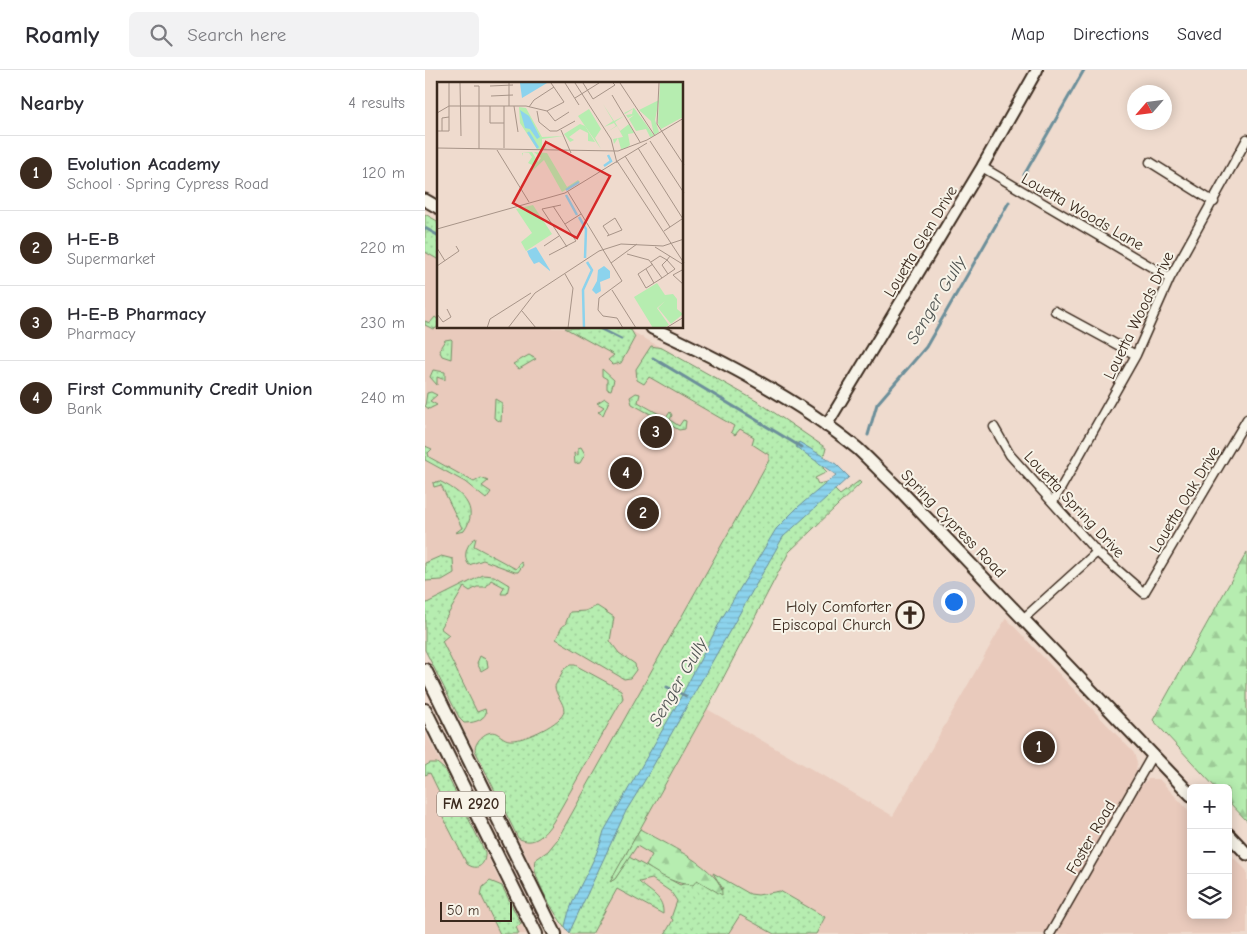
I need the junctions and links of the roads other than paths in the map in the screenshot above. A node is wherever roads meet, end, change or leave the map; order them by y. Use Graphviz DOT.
graph roads {
  1 [pos="1037,70"];
  2 [pos="1247,140"];
  3 [pos="1150,162"];
  4 [pos="982,167"];
  5 [pos="425,200"];
  6 [pos="1213,202"];
  7 [pos="437,207"];
  8 [pos="1170,278"];
  9 [pos="1055,311"];
  10 [pos="653,329"];
  11 [pos="1136,356"];
  12 [pos="1247,421"];
  13 [pos="826,426"];
  14 [pos="994,427"];
  15 [pos="1053,502"];
  16 [pos="1097,552"];
  17 [pos="1144,593"];
  18 [pos="1023,619"];
  19 [pos="425,670"];
  20 [pos="425,710"];
  21 [pos="1153,754"];
  22 [pos="1187,791"];
  23 [pos="1232,838"];
  24 [pos="1247,854"];
  25 [pos="536,934"];
  26 [pos="555,934"];
  27 [pos="1050,934"];
  1 -- 4 [label="street, Louetta Glen Drive"];
  2 -- 6 [label="street, Louetta Woods Drive"];
  3 -- 6 [label="street"];
  4 -- 8 [label="street, Louetta Woods Lane"];
  4 -- 13 [label="street, Louetta Glen Drive"];
  5 -- 7 [label="main road"];
  6 -- 8 [label="street, Louetta Woods Drive"];
  8 -- 11 [label="street, Louetta Woods Drive"];
  9 -- 11 [label="street"];
  10 -- 13 [label="main road, Spring Cypress Road"];
  11 -- 15 [label="street, Louetta Woods Drive"];
  12 -- 17 [label="street, Louetta Oak Drive"];
  13 -- 18 [label="main road, Spring Cypress Road"];
  14 -- 15 [label="street, Louetta Spring Drive"];
  15 -- 16 [label="street, Louetta Spring Drive"];
  16 -- 17 [label="street, Louetta Spring Drive"];
  16 -- 18 [label="street"];
  18 -- 21 [label="main road, Spring Cypress Road"];
  19 -- 26 [label="main road, FM 2920 / FM 2920"];
  20 -- 25 [label="main road, FM 2920 / FM 2920"];
  21 -- 22 [label="main road, Spring Cypress Road"];
  21 -- 27 [label="street, Foster Road"];
  23 -- 24 [label="main road"];
}
